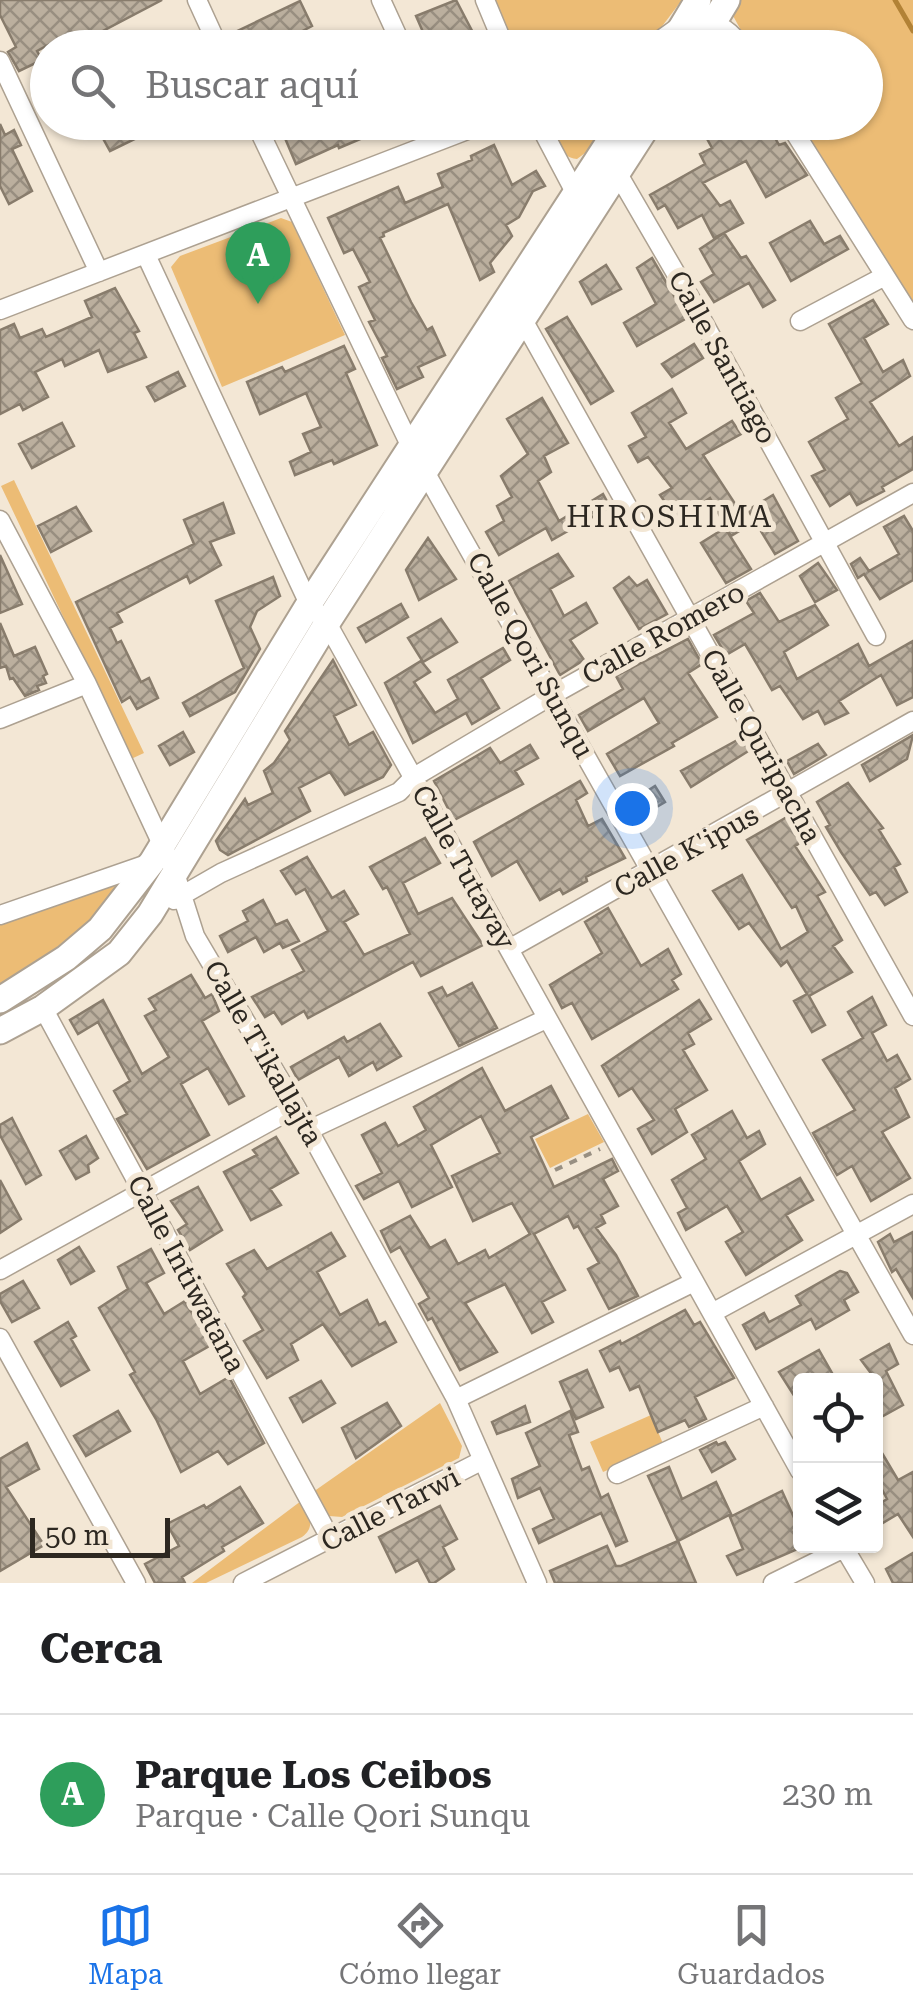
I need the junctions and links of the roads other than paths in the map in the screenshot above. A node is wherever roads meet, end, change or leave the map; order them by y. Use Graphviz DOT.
graph roads {
  1 [pos="197,0"];
  2 [pos="381,0"];
  3 [pos="485,0"];
  4 [pos="692,11"];
  5 [pos="720,11"];
  6 [pos="211,30"];
  7 [pos="395,30"];
  8 [pos="498,30"];
  9 [pos="670,30"];
  10 [pos="0,61"];
  11 [pos="30,126"];
  12 [pos="37,140"];
  13 [pos="264,140"];
  14 [pos="419,140"];
  15 [pos="548,140"];
  16 [pos="610,140"];
  17 [pos="639,140"];
  18 [pos="799,140"];
  19 [pos="618,174"];
  20 [pos="576,194"];
  21 [pos="292,199"];
  22 [pos="146,254"];
  23 [pos="98,272"];
  24 [pos="883,277"];
  25 [pos="0,310"];
  26 [pos="523,320"];
  27 [pos="913,320"];
  28 [pos="800,321"];
  29 [pos="412,447"];
  30 [pos="427,471"];
  31 [pos="913,494"];
  32 [pos="0,520"];
  33 [pos="825,541"];
  34 [pos="318,614"];
  35 [pos="690,619"];
  36 [pos="876,636"];
  37 [pos="87,684"];
  38 [pos="554,694"];
  39 [pos="0,719"];
  40 [pos="913,721"];
  41 [pos="414,776"];
  42 [pos="788,793"];
  43 [pos="163,859"];
  44 [pos="651,871"];
  45 [pos="181,896"];
  46 [pos="150,914"];
  47 [pos="0,916"];
  48 [pos="509,949"];
  49 [pos="0,1000"];
  50 [pos="44,1008"];
  51 [pos="913,1016"];
  52 [pos="546,1019"];
  53 [pos="0,1031"];
  54 [pos="296,1107"];
  55 [pos="309,1130"];
  56 [pos="142,1191"];
  57 [pos="913,1204"];
  58 [pos="858,1237"];
  59 [pos="0,1270"];
  60 [pos="694,1282"];
  61 [pos="712,1314"];
  62 [pos="913,1335"];
  63 [pos="0,1338"];
  64 [pos="456,1399"];
  65 [pos="764,1406"];
  66 [pos="483,1460"];
  67 [pos="796,1463"];
  68 [pos="617,1474"];
  69 [pos="331,1540"];
  70 [pos="830,1553"];
  71 [pos="847,1553"];
  72 [pos="136,1583"];
  73 [pos="243,1583"];
  74 [pos="537,1583"];
  75 [pos="773,1583"];
  76 [pos="865,1583"];
  1 -- 6 [label="street"];
  2 -- 7 [label="street"];
  3 -- 8 [label="street"];
  4 -- 5 [label="street"];
  4 -- 9 [label="street"];
  10 -- 11 [label="street"];
  12 -- 23 [label="street"];
  13 -- 21 [label="street, Calle Qori Sunqu"];
  14 -- 21 [label="street"];
  15 -- 20 [label="street"];
  16 -- 20 [label="main road"];
  17 -- 19 [label="main road"];
  18 -- 24 [label="street"];
  19 -- 26 [label="main road"];
  19 -- 33 [label="street, Calle Santiago"];
  20 -- 29 [label="main road"];
  21 -- 22 [label="street"];
  21 -- 29 [label="street, Calle Qori Sunqu"];
  22 -- 23 [label="street"];
  22 -- 34 [label="street, Calle Tutayay"];
  23 -- 25 [label="street"];
  24 -- 27 [label="street"];
  24 -- 28 [label="street"];
  26 -- 30 [label="main road"];
  26 -- 35 [label="street, Calle Quripacha"];
  29 -- 30 [label="street, Calle Qori Sunqu"];
  29 -- 34 [label="main road"];
  30 -- 34 [label="main road"];
  30 -- 38 [label="street, Calle Qori Sunqu"];
  31 -- 33 [label="street, Calle Romero"];
  32 -- 37 [label="street, Calle T'ikallajta"];
  33 -- 35 [label="street, Calle Romero"];
  33 -- 36 [label="street, Calle Santiago"];
  34 -- 41 [label="street, Calle Tutayay"];
  34 -- 43 [label="main road"];
  35 -- 38 [label="street, Calle Romero"];
  35 -- 42 [label="street, Calle Quripacha"];
  37 -- 39 [label="street"];
  37 -- 43 [label="street, Calle T'ikallajta"];
  38 -- 41 [label="street, Calle Romero"];
  38 -- 44 [label="street, Calle Qori Sunqu"];
  40 -- 42 [label="street, Calle K'ipus"];
  41 -- 45 [label="street, Calle Romero"];
  41 -- 48 [label="street, Calle Tutayay"];
  42 -- 44 [label="street, Calle K'ipus"];
  42 -- 51 [label="street, Calle Quripacha"];
  43 -- 45 [label="street, Calle T'ikallajta"];
  43 -- 46 [label="main road"];
  43 -- 47 [label="street"];
  43 -- 49 [label="main road"];
  44 -- 48 [label="street, Calle K'ipus"];
  44 -- 58 [label="street, Calle Qori Sunqu"];
  45 -- 46 [label="street, Calle Romero"];
  45 -- 54 [label="street, Calle T'ikallajta"];
  46 -- 50 [label="main road"];
  48 -- 52 [label="street, Calle Tutayay"];
  50 -- 53 [label="main road"];
  50 -- 56 [label="street, Calle Intiwatana"];
  52 -- 55 [label="street"];
  52 -- 60 [label="street, Calle Tutayay"];
  54 -- 55 [label="street, Calle T'ikallajta"];
  54 -- 56 [label="street"];
  55 -- 64 [label="street, Calle T'ikallajta"];
  56 -- 59 [label="street"];
  56 -- 69 [label="street, Calle Intiwatana"];
  57 -- 58 [label="street"];
  58 -- 61 [label="street"];
  58 -- 62 [label="street, Calle Qori Sunqu"];
  60 -- 61 [label="street, Calle Tutayay"];
  60 -- 64 [label="street"];
  61 -- 65 [label="street, Calle Tutayay"];
  63 -- 72 [label="street"];
  64 -- 66 [label="street, Calle T'ikallajta"];
  65 -- 67 [label="street, Calle Tutayay"];
  65 -- 68 [label="street"];
  66 -- 69 [label="street, Calle Tarwi"];
  66 -- 74 [label="street, Calle T'ikallajta"];
  69 -- 73 [label="street, Calle Tarwi"];
  70 -- 75 [label="street"];
  71 -- 76 [label="street"];
}
